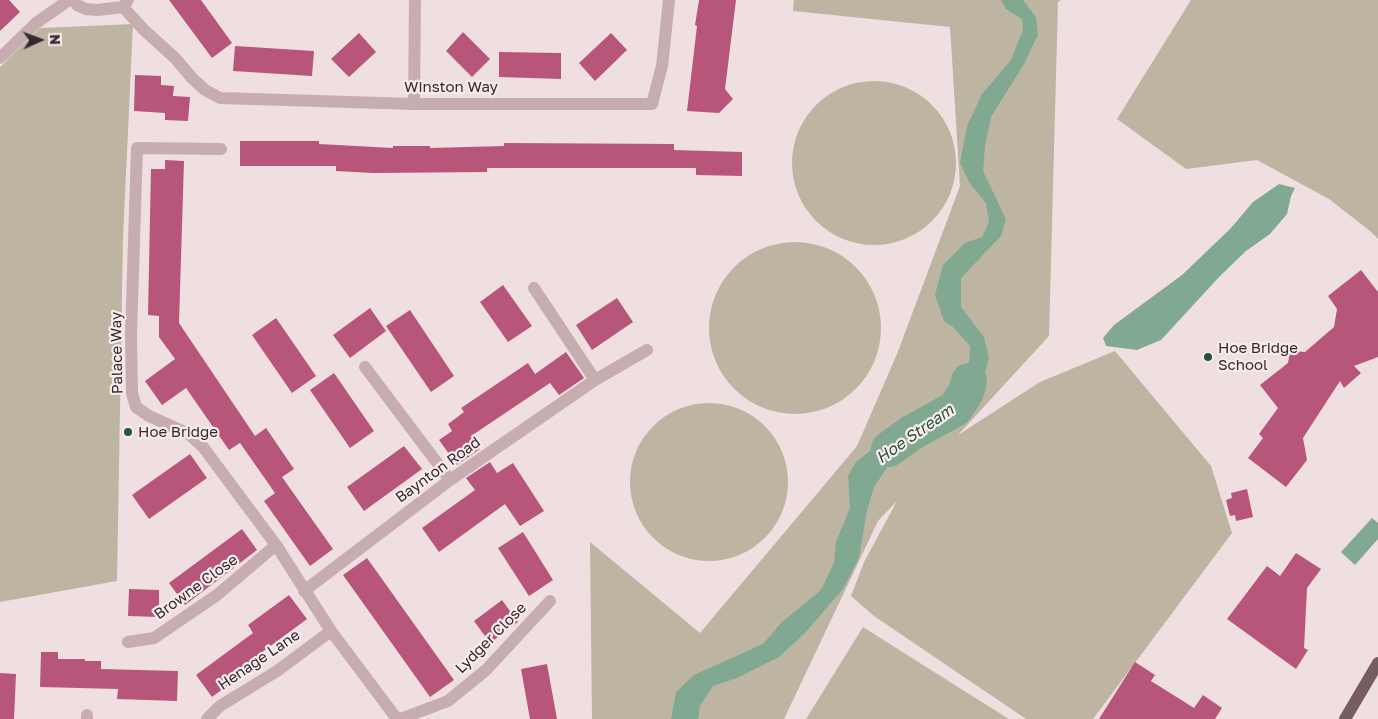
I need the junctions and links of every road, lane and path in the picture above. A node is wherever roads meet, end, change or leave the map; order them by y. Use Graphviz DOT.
graph roads {
  1 [pos="69,0"];
  2 [pos="74,0"];
  3 [pos="415,0"];
  4 [pos="668,0"];
  5 [pos="126,4"];
  6 [pos="0,58"];
  7 [pos="414,104"];
  8 [pos="220,149"];
  9 [pos="534,288"];
  10 [pos="647,350"];
  11 [pos="364,368"];
  12 [pos="595,380"];
  13 [pos="450,480"];
  14 [pos="276,545"];
  15 [pos="304,591"];
  16 [pos="550,601"];
  17 [pos="332,631"];
  18 [pos="128,642"];
  19 [pos="1378,664"];
  20 [pos="207,719"];
  21 [pos="398,719"];
  22 [pos="1345,719"];
  1 -- 6 [label="street"];
  2 -- 5 [label="street"];
  3 -- 7 [label="street"];
  4 -- 7 [label="street, Winston Way"];
  5 -- 7 [label="street, Winston Way"];
  8 -- 14 [label="street, Palace Way"];
  9 -- 12 [label="street"];
  10 -- 12 [label="street, Baynton Road"];
  11 -- 13 [label="street"];
  12 -- 13 [label="street, Baynton Road"];
  13 -- 15 [label="street, Baynton Road"];
  14 -- 15 [label="street, Palace Way"];
  14 -- 18 [label="street, Browne Close"];
  15 -- 17 [label="street, Palace Way"];
  16 -- 21 [label="street, Lydger Close"];
  17 -- 20 [label="street, Henage Lane"];
  17 -- 21 [label="street, Palace Way"];
  19 -- 22 [label="main road"];
}
